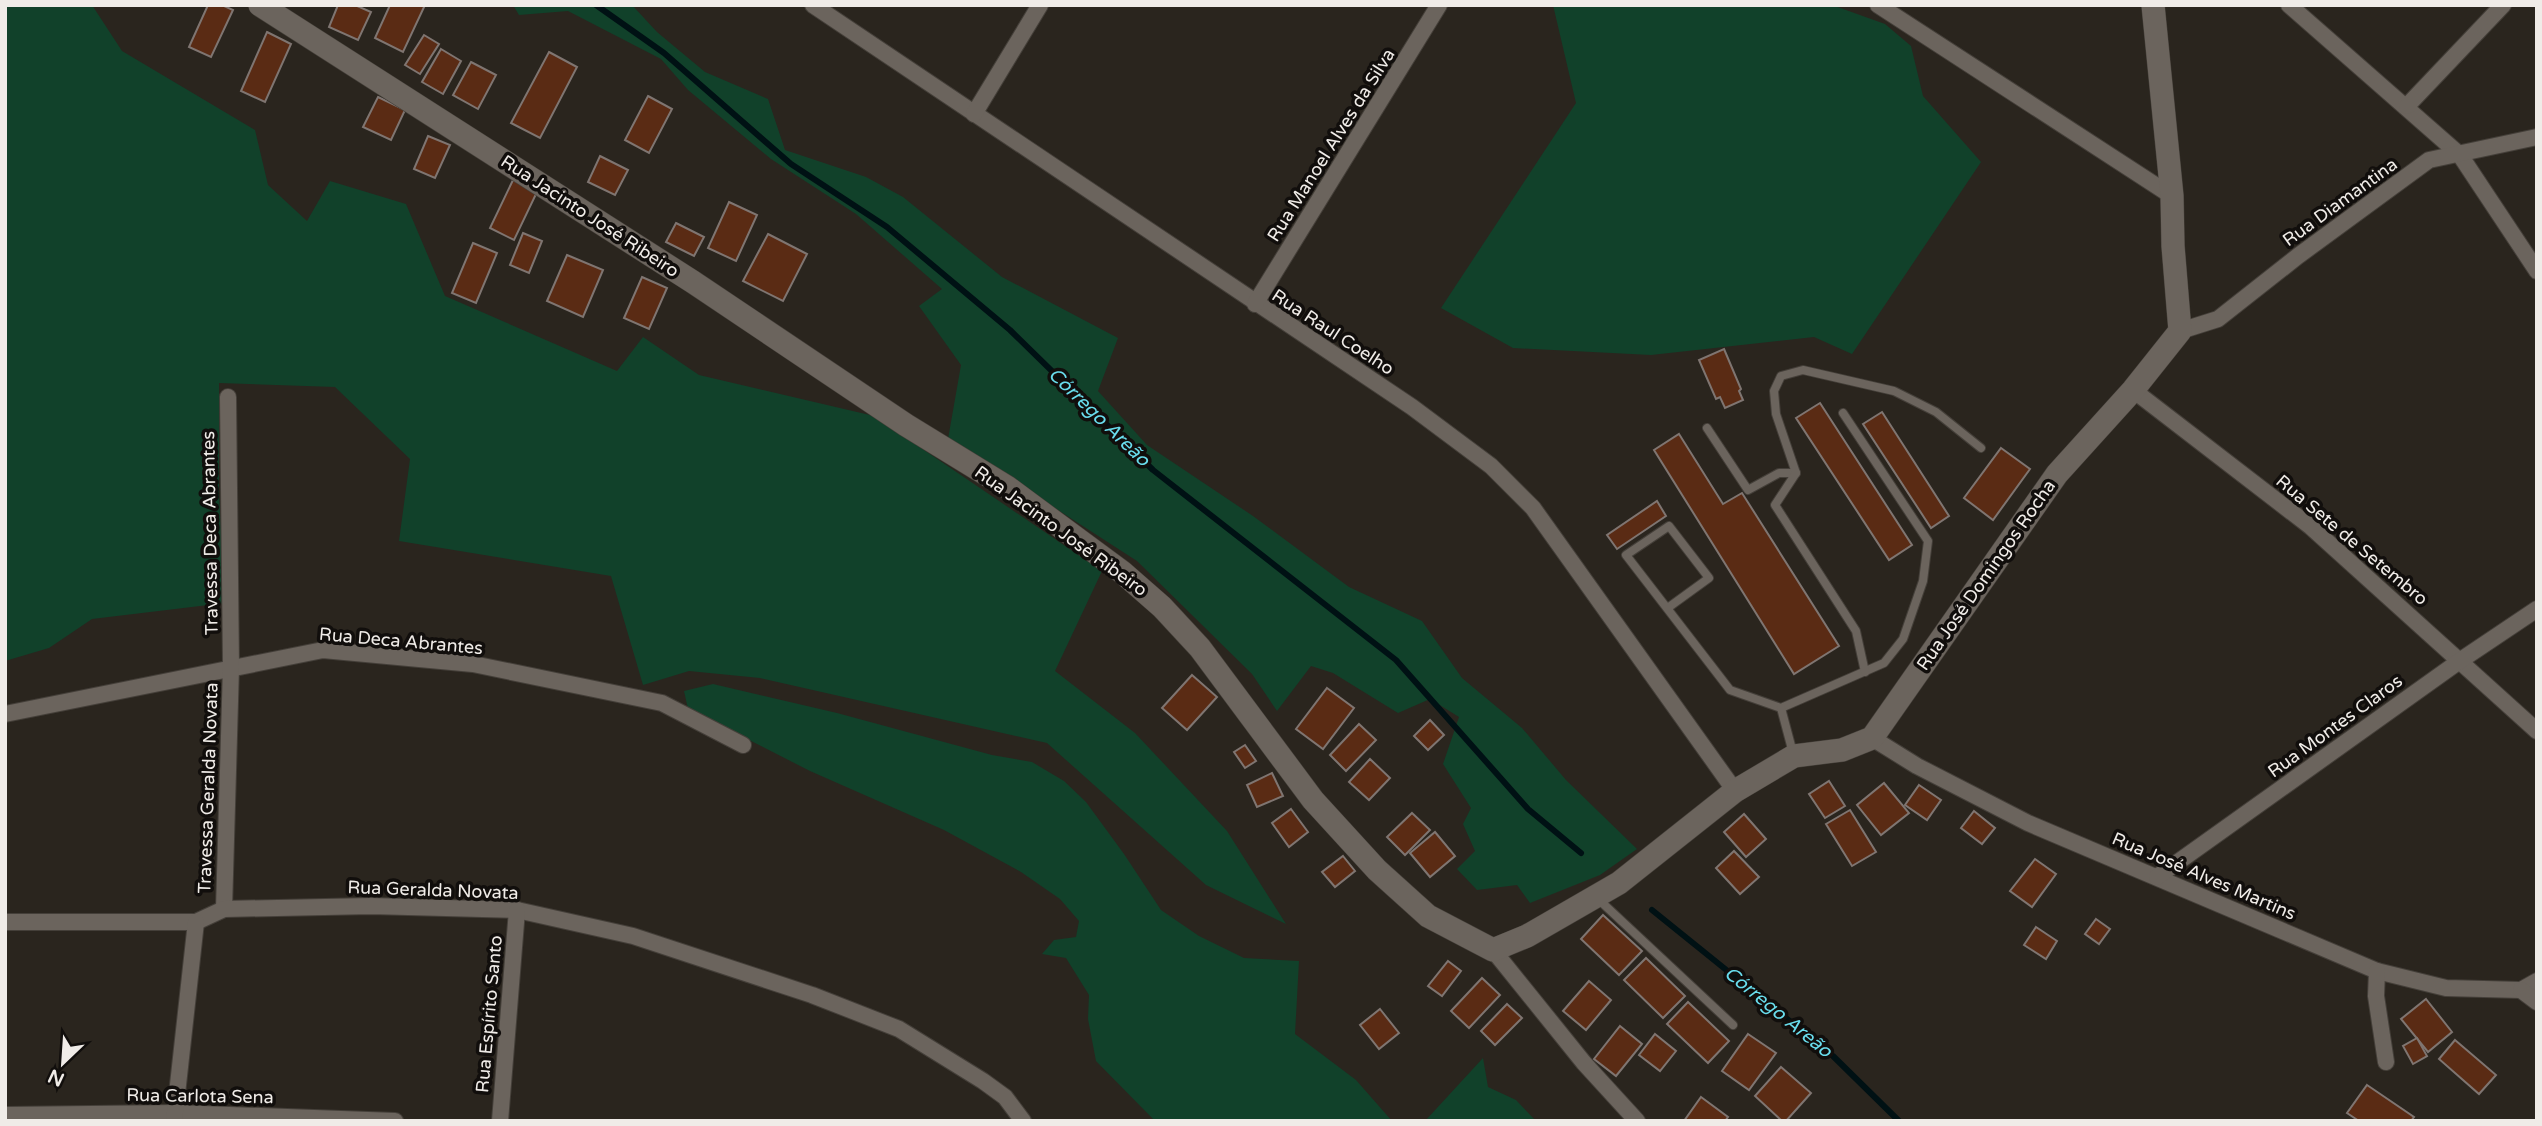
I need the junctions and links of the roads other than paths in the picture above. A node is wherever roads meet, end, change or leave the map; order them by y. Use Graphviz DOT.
graph roads {
  1 [pos="260,5"];
  2 [pos="1040,5"];
  3 [pos="1439,5"];
  4 [pos="1878,5"];
  5 [pos="2153,5"];
  6 [pos="2289,5"];
  7 [pos="2503,5"];
  8 [pos="822,8"];
  9 [pos="2407,106"];
  10 [pos="974,114"];
  11 [pos="2537,137"];
  12 [pos="2460,155"];
  13 [pos="2172,196"];
  14 [pos="2537,271"];
  15 [pos="1255,304"];
  16 [pos="2180,331"];
  17 [pos="2133,390"];
  18 [pos="228,397"];
  19 [pos="1843,413"];
  20 [pos="1707,428"];
  21 [pos="1980,448"];
  22 [pos="1796,473"];
  23 [pos="1669,607"];
  24 [pos="2537,609"];
  25 [pos="2461,660"];
  26 [pos="231,667"];
  27 [pos="1865,672"];
  28 [pos="1781,708"];
  29 [pos="5,714"];
  30 [pos="2537,731"];
  31 [pos="1872,738"];
  32 [pos="743,745"];
  33 [pos="1794,756"];
  34 [pos="1735,791"];
  35 [pos="2157,877"];
  36 [pos="1595,896"];
  37 [pos="224,909"];
  38 [pos="517,910"];
  39 [pos="5,922"];
  40 [pos="196,922"];
  41 [pos="1493,950"];
  42 [pos="2377,971"];
  43 [pos="2537,981"];
  44 [pos="2521,990"];
  45 [pos="2537,1002"];
  46 [pos="1733,1025"];
  47 [pos="2386,1062"];
  48 [pos="5,1115"];
  49 [pos="175,1117"];
  50 [pos="394,1121"];
  51 [pos="500,1121"];
  52 [pos="1023,1121"];
  53 [pos="1637,1121"];
  1 -- 41 [label="street, Rua Jacinto José Ribeiro"];
  2 -- 10 [label="street"];
  3 -- 15 [label="street, Rua Manoel Alves da Silva"];
  4 -- 13 [label="street"];
  5 -- 13 [label="street"];
  6 -- 9 [label="street"];
  7 -- 9 [label="street"];
  8 -- 10 [label="street, Rua Raul Coelho"];
  9 -- 12 [label="street"];
  10 -- 15 [label="street, Rua Raul Coelho"];
  11 -- 12 [label="street, Rua Diamantina"];
  12 -- 14 [label="street"];
  12 -- 16 [label="street, Rua Diamantina"];
  13 -- 16 [label="street"];
  15 -- 34 [label="street, Rua Raul Coelho"];
  16 -- 17 [label="street, Rua José Domingos Rocha"];
  17 -- 25 [label="street, Rua Sete de Setembro"];
  17 -- 31 [label="street, Rua José Domingos Rocha"];
  18 -- 26 [label="street, Travessa Deca Abrantes"];
  19 -- 27 [label="lane"];
  20 -- 22 [label="lane"];
  21 -- 22 [label="lane"];
  22 -- 27 [label="lane"];
  23 -- 23 [label="lane"];
  23 -- 28 [label="lane"];
  24 -- 25 [label="street, Rua Montes Claros"];
  25 -- 30 [label="street, Rua Sete de Setembro"];
  25 -- 35 [label="street, Rua Montes Claros"];
  26 -- 29 [label="street, Rua Deca Abrantes"];
  26 -- 32 [label="street, Rua Deca Abrantes"];
  26 -- 37 [label="street, Travessa Geralda Novata"];
  27 -- 28 [label="lane"];
  28 -- 33 [label="lane"];
  31 -- 33 [label="street"];
  31 -- 35 [label="street, Rua José Alves Martins"];
  33 -- 34 [label="street"];
  34 -- 36 [label="street"];
  35 -- 42 [label="street, Rua José Alves Martins"];
  36 -- 41 [label="street"];
  36 -- 46 [label="lane"];
  37 -- 38 [label="street, Rua Geralda Novata"];
  37 -- 40 [label="street, Rua Geralda Novata"];
  38 -- 51 [label="street, Rua Espírito Santo"];
  38 -- 52 [label="street, Rua Geralda Novata"];
  39 -- 40 [label="street, Rua Geralda Novata"];
  40 -- 49 [label="street"];
  41 -- 53 [label="street, Rua Jacinto José Ribeiro"];
  42 -- 44 [label="street, Rua José Alves Martins"];
  42 -- 47 [label="street"];
  43 -- 44 [label="street"];
  44 -- 45 [label="street"];
  48 -- 49 [label="street, Rua Carlota Sena"];
  49 -- 50 [label="street, Rua Carlota Sena"];
}
